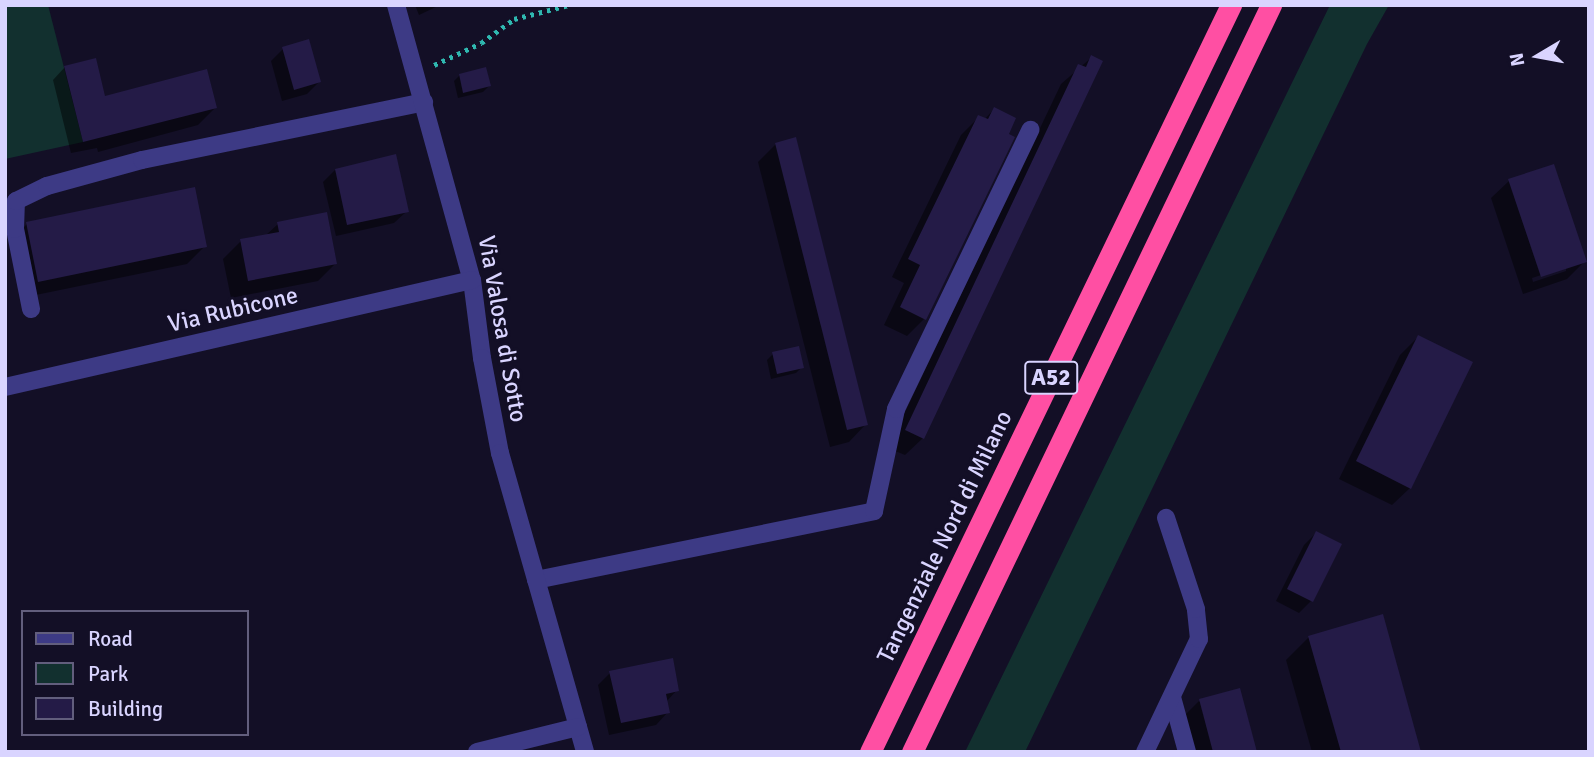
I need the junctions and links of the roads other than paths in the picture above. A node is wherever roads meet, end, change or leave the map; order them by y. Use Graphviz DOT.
graph roads {
  1 [pos="396,5"];
  2 [pos="1231,5"];
  3 [pos="1271,5"];
  4 [pos="424,102"];
  5 [pos="1030,130"];
  6 [pos="472,281"];
  7 [pos="31,309"];
  8 [pos="5,387"];
  9 [pos="1166,518"];
  10 [pos="536,580"];
  11 [pos="1172,697"];
  12 [pos="578,727"];
  13 [pos="477,752"];
  14 [pos="585,752"];
  15 [pos="870,752"];
  16 [pos="912,752"];
  17 [pos="1146,752"];
  18 [pos="1187,752"];
  1 -- 4 [label="street, Via Valosa di Sotto"];
  2 -- 15 [label="highway, Tangenziale Nord di Milano / A52"];
  3 -- 16 [label="highway, A52"];
  4 -- 6 [label="street, Via Valosa di Sotto"];
  4 -- 7 [label="street"];
  5 -- 10 [label="street"];
  6 -- 8 [label="street, Via Rubicone"];
  6 -- 10 [label="street, Via Valosa di Sotto"];
  9 -- 11 [label="street"];
  10 -- 12 [label="street, Via Valosa di Sotto"];
  11 -- 17 [label="street"];
  11 -- 18 [label="street"];
  12 -- 13 [label="street"];
  12 -- 14 [label="street, Via Valosa di Sotto"];
}
